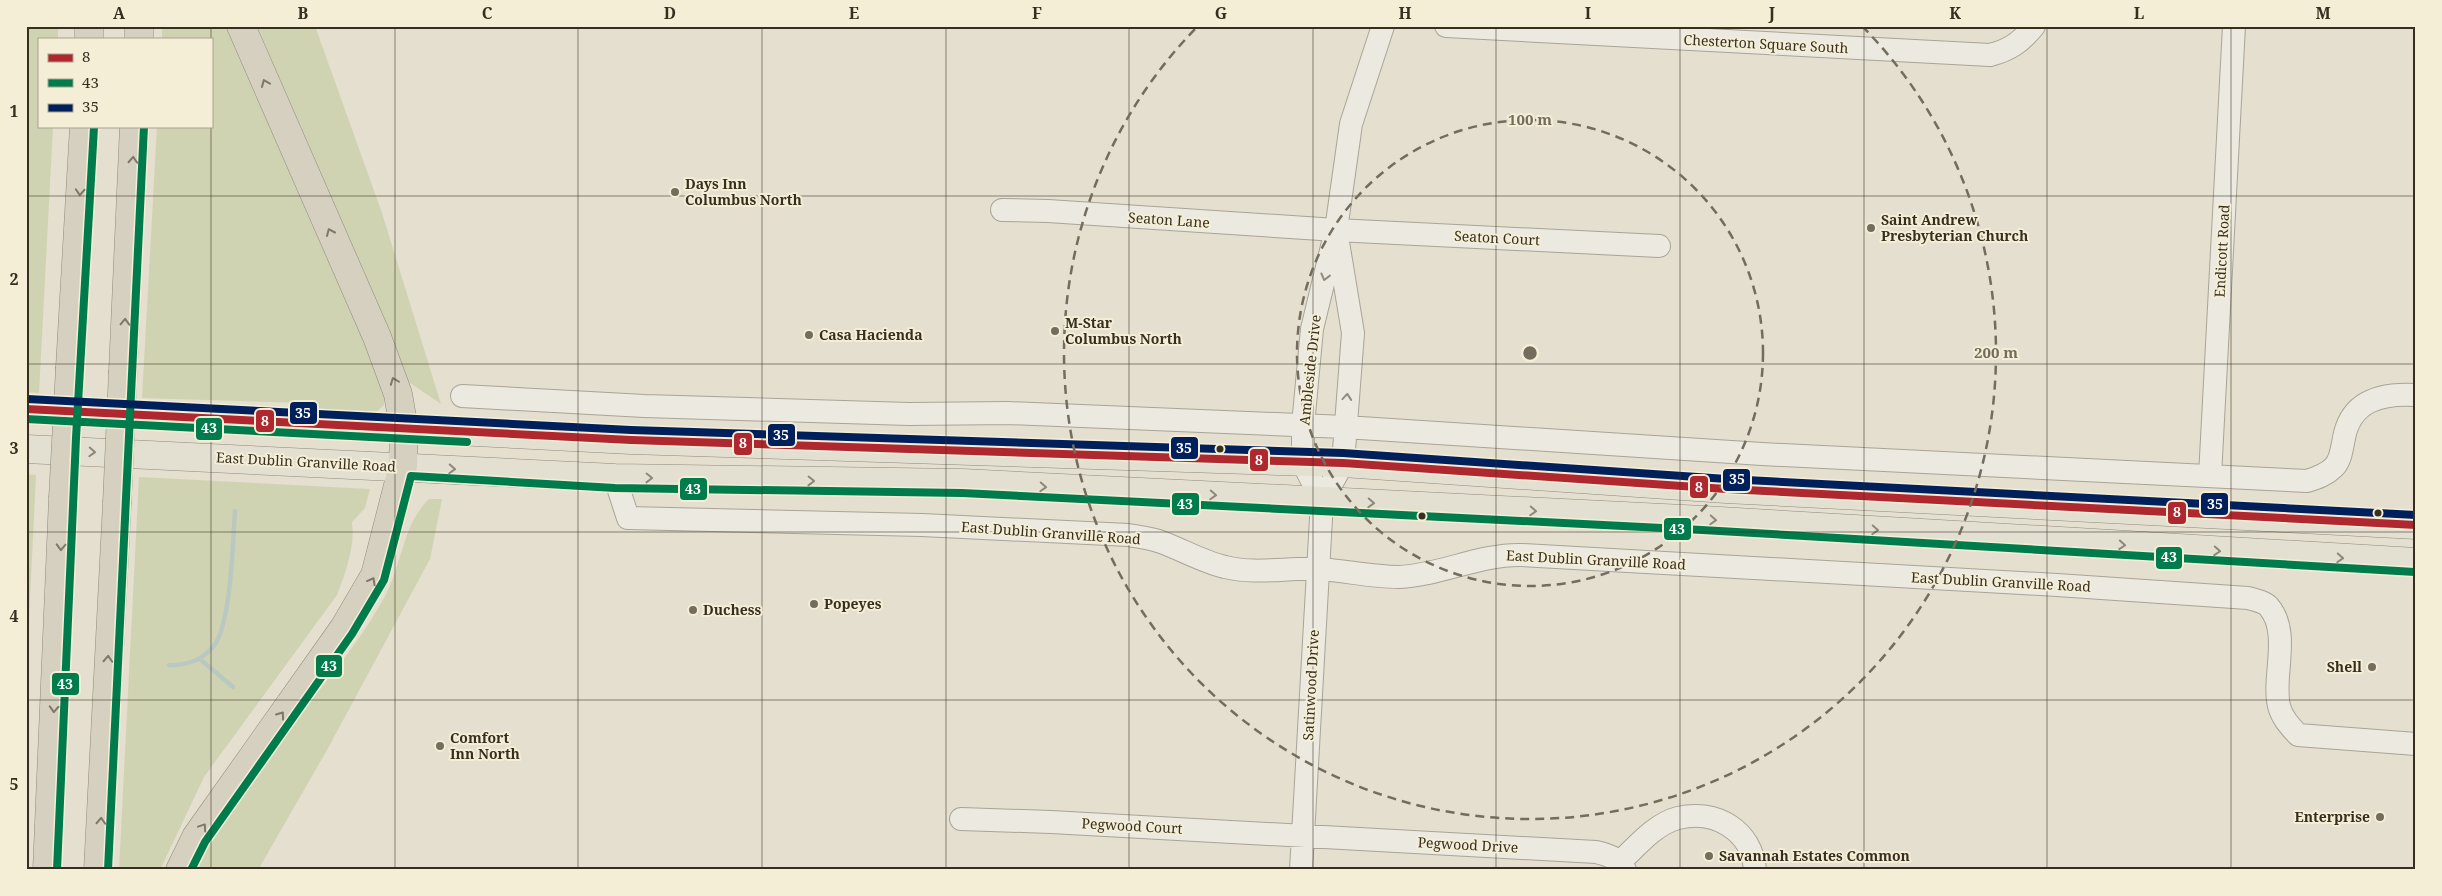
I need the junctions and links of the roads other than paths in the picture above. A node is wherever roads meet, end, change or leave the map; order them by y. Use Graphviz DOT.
graph roads {
  1 [pos="241,26"];
  2 [pos="1383,26"];
  3 [pos="1446,26"];
  4 [pos="2234,26"];
  5 [pos="2028,33"];
  6 [pos="84,128"];
  7 [pos="134,128"];
  8 [pos="1002,210"];
  9 [pos="1336,230"];
  10 [pos="1659,246"];
  11 [pos="2416,395"];
  12 [pos="462,396"];
  13 [pos="26,409"];
  14 [pos="909,414"];
  15 [pos="1303,425"];
  16 [pos="1345,427"];
  17 [pos="404,429"];
  18 [pos="26,449"];
  19 [pos="910,449"];
  20 [pos="1303,463"];
  21 [pos="1343,463"];
  22 [pos="403,466"];
  23 [pos="2210,476"];
  24 [pos="616,478"];
  25 [pos="1322,501"];
  26 [pos="2416,525"];
  27 [pos="2416,562"];
  28 [pos="1318,569"];
  29 [pos="2416,744"];
  30 [pos="962,819"];
  31 [pos="1303,835"];
  32 [pos="1623,866"];
  33 [pos="47,870"];
  34 [pos="98,870"];
  35 [pos="180,870"];
  36 [pos="1301,870"];
  37 [pos="1755,870"];
  17 -- 1 [label="highway, one-way"];
  2 -- 9 [label="street, Ambleside Drive"];
  3 -- 5 [label="street, Chesterton Square South"];
  4 -- 23 [label="street, Endicott Road"];
  6 -- 33 [label="highway, one-way, bridge"];
  34 -- 7 [label="highway, one-way, bridge"];
  8 -- 9 [label="street, Seaton Lane"];
  9 -- 10 [label="street, Seaton Court"];
  9 -- 15 [label="street, Ambleside Drive, one-way"];
  16 -- 9 [label="street, Ambleside Drive, one-way"];
  11 -- 23 [label="street"];
  12 -- 14 [label="street"];
  13 -- 17 [label="main road"];
  14 -- 15 [label="street"];
  14 -- 19 [label="street"];
  15 -- 16 [label="street"];
  15 -- 20 [label="street, Ambleside Drive"];
  16 -- 21 [label="street, Ambleside Drive"];
  16 -- 23 [label="street"];
  17 -- 19 [label="main road"];
  17 -- 22 [label="highway"];
  18 -- 22 [label="main road, East Dublin Granville Road, one-way"];
  19 -- 20 [label="main road"];
  20 -- 21 [label="main road"];
  20 -- 25 [label="street, Ambleside Drive"];
  21 -- 25 [label="street, Ambleside Drive"];
  21 -- 26 [label="main road"];
  22 -- 24 [label="main road, East Dublin Granville Road, one-way"];
  35 -- 22 [label="highway, one-way"];
  24 -- 25 [label="main road, East Dublin Granville Road, one-way"];
  24 -- 28 [label="street, East Dublin Granville Road"];
  25 -- 27 [label="main road, East Dublin Granville Road, one-way"];
  25 -- 28 [label="street, Satinwood Drive"];
  28 -- 29 [label="street, East Dublin Granville Road"];
  28 -- 31 [label="street, Satinwood Drive"];
  30 -- 31 [label="street, Pegwood Court"];
  31 -- 32 [label="street, Pegwood Drive"];
  31 -- 36 [label="street, Satinwood Drive"];
  32 -- 37 [label="street"];
}
